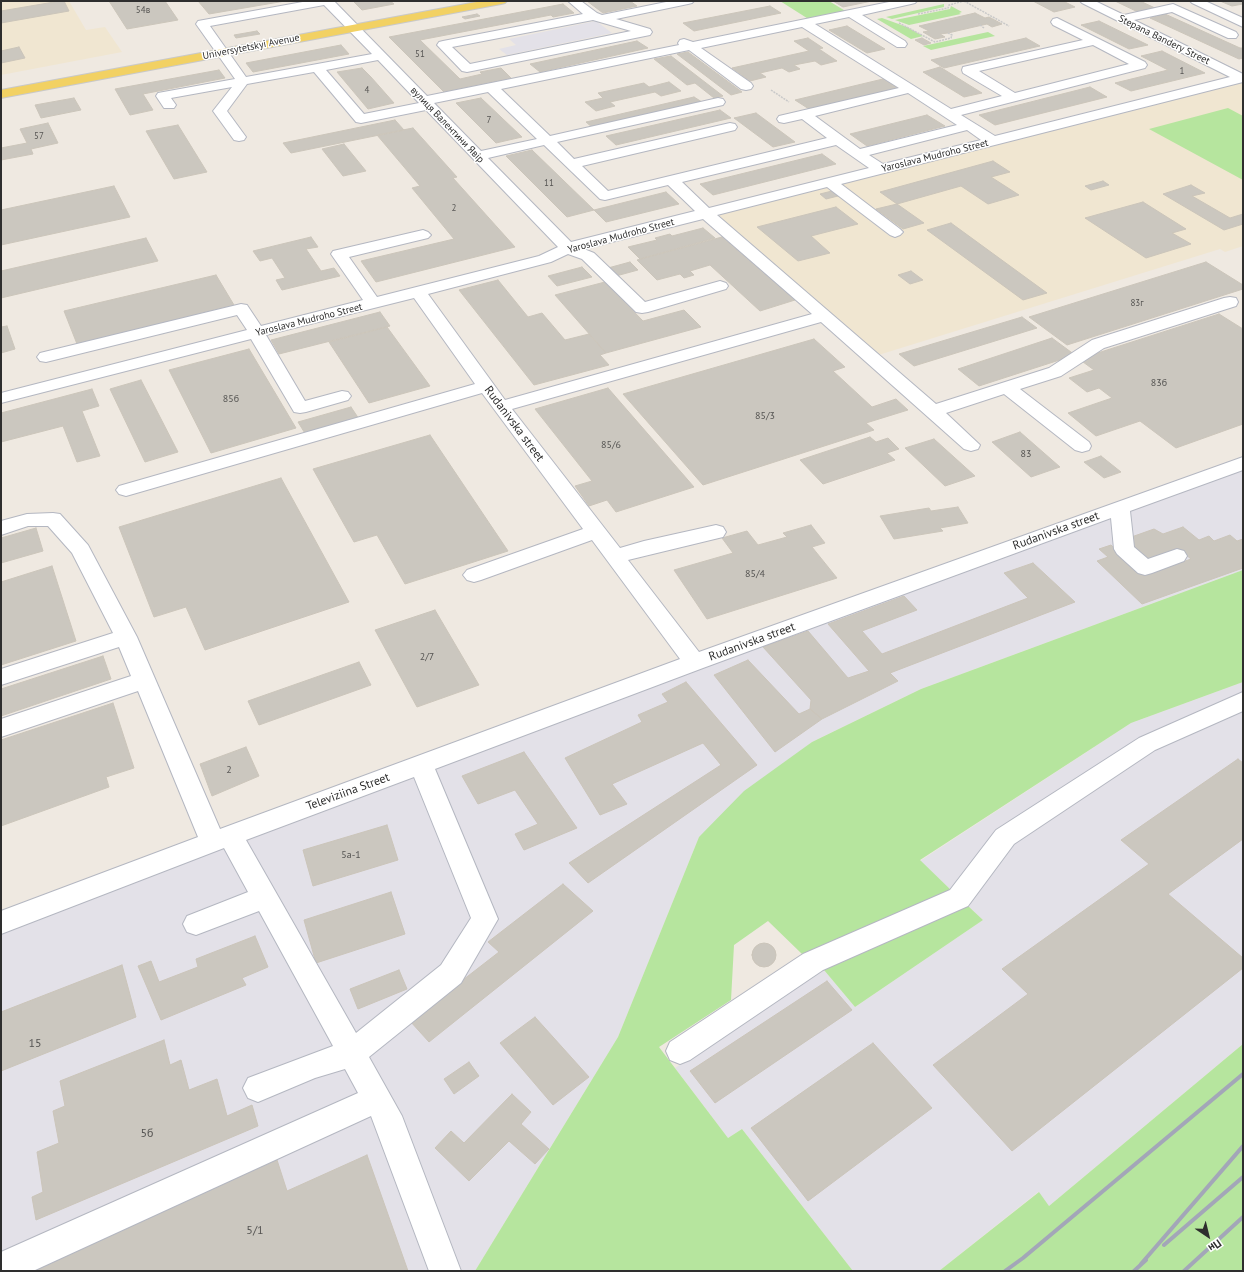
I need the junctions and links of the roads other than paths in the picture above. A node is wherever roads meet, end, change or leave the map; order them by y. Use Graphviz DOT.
graph roads {
  1 [pos="326,1"];
  2 [pos="501,1"];
  3 [pos="574,1"];
  4 [pos="688,1"];
  5 [pos="911,1"];
  6 [pos="1086,1"];
  7 [pos="1158,1"];
  8 [pos="1196,1"];
  9 [pos="1173,8"];
  10 [pos="1107,11"];
  11 [pos="851,13"];
  12 [pos="1086,16"];
  13 [pos="597,17"];
  14 [pos="1072,19"];
  15 [pos="1123,19"];
  16 [pos="804,23"];
  17 [pos="1243,23"];
  18 [pos="354,28"];
  19 [pos="1232,36"];
  20 [pos="669,39"];
  21 [pos="1094,41"];
  22 [pos="901,44"];
  23 [pos="691,46"];
  24 [pos="224,52"];
  25 [pos="380,56"];
  26 [pos="317,68"];
  27 [pos="1242,78"];
  28 [pos="243,81"];
  29 [pos="746,86"];
  30 [pos="491,87"];
  31 [pos="910,89"];
  32 [pos="1,94"];
  33 [pos="1014,97"];
  34 [pos="718,102"];
  35 [pos="427,103"];
  36 [pos="169,105"];
  37 [pos="805,114"];
  38 [pos="948,114"];
  39 [pos="784,119"];
  40 [pos="968,126"];
  41 [pos="730,127"];
  42 [pos="239,138"];
  43 [pos="838,140"];
  44 [pos="547,141"];
  45 [pos="993,141"];
  46 [pos="858,154"];
  47 [pos="478,156"];
  48 [pos="571,164"];
  49 [pos="881,170"];
  50 [pos="671,180"];
  51 [pos="830,182"];
  52 [pos="707,214"];
  53 [pos="895,232"];
  54 [pos="422,235"];
  55 [pos="568,248"];
  56 [pos="720,286"];
  57 [pos="418,292"];
  58 [pos="1230,302"];
  59 [pos="373,303"];
  60 [pos="824,316"];
  61 [pos="257,333"];
  62 [pos="46,357"];
  63 [pos="486,386"];
  64 [pos="1006,387"];
  65 [pos="342,396"];
  66 [pos="1,398"];
  67 [pos="500,407"];
  68 [pos="933,411"];
  69 [pos="971,445"];
  70 [pos="1082,446"];
  71 [pos="1243,462"];
  72 [pos="126,490"];
  73 [pos="1120,507"];
  74 [pos="1,528"];
  75 [pos="595,532"];
  76 [pos="716,532"];
  77 [pos="1177,556"];
  78 [pos="614,557"];
  79 [pos="474,575"];
  80 [pos="126,637"];
  81 [pos="695,662"];
  82 [pos="1,677"];
  83 [pos="145,680"];
  84 [pos="1243,701"];
  85 [pos="1,728"];
  86 [pos="421,765"];
  87 [pos="222,838"];
  88 [pos="264,897"];
  89 [pos="1,923"];
  90 [pos="196,924"];
  91 [pos="680,1051"];
  92 [pos="352,1053"];
  93 [pos="258,1088"];
  94 [pos="378,1099"];
  95 [pos="1,1269"];
  96 [pos="445,1271"];
  1 -- 18 [label="street, вулиця Валентини Явір"];
  1 -- 24 [label="street"];
  2 -- 18 [label="main road, Universytetskyi Avenue"];
  3 -- 13 [label="street"];
  4 -- 13 [label="street"];
  5 -- 11 [label="street"];
  6 -- 10 [label="street, Stepana Bandery Street"];
  7 -- 9 [label="street"];
  8 -- 17 [label="street"];
  9 -- 15 [label="street"];
  9 -- 19 [label="street"];
  10 -- 12 [label="street"];
  10 -- 15 [label="street, Stepana Bandery Street"];
  11 -- 16 [label="street"];
  11 -- 22 [label="street"];
  13 -- 13 [label="street"];
  14 -- 21 [label="street"];
  15 -- 27 [label="street, Stepana Bandery Street"];
  16 -- 23 [label="street"];
  16 -- 31 [label="street"];
  18 -- 24 [label="main road, Universytetskyi Avenue"];
  18 -- 25 [label="street, вулиця Валентини Явір"];
  20 -- 23 [label="street"];
  21 -- 33 [label="street"];
  21 -- 33 [label="street"];
  23 -- 29 [label="street"];
  23 -- 30 [label="street"];
  24 -- 28 [label="street"];
  24 -- 32 [label="main road, Universytetskyi Avenue"];
  25 -- 26 [label="street"];
  25 -- 35 [label="street, вулиця Валентини Явір"];
  26 -- 28 [label="street"];
  26 -- 35 [label="street"];
  27 -- 45 [label="street, Yaroslava Mudroho Street"];
  28 -- 36 [label="street"];
  28 -- 42 [label="street"];
  30 -- 35 [label="street"];
  30 -- 44 [label="street"];
  31 -- 37 [label="street"];
  31 -- 38 [label="street"];
  33 -- 38 [label="street"];
  34 -- 44 [label="street"];
  35 -- 47 [label="street, вулиця Валентини Явір"];
  37 -- 39 [label="street"];
  37 -- 43 [label="street"];
  38 -- 40 [label="street"];
  40 -- 45 [label="street"];
  40 -- 46 [label="street"];
  41 -- 48 [label="street"];
  43 -- 46 [label="street"];
  43 -- 50 [label="street"];
  44 -- 47 [label="street"];
  44 -- 48 [label="street"];
  45 -- 49 [label="street, Yaroslava Mudroho Street"];
  46 -- 49 [label="street"];
  47 -- 55 [label="street, вулиця Валентини Явір"];
  48 -- 50 [label="street"];
  49 -- 51 [label="street, Yaroslava Mudroho Street"];
  50 -- 52 [label="street"];
  51 -- 52 [label="street, Yaroslava Mudroho Street"];
  51 -- 53 [label="street"];
  52 -- 55 [label="street, Yaroslava Mudroho Street"];
  52 -- 60 [label="street"];
  54 -- 59 [label="street"];
  55 -- 56 [label="street"];
  55 -- 57 [label="street, Yaroslava Mudroho Street"];
  57 -- 59 [label="street, Yaroslava Mudroho Street"];
  57 -- 63 [label="street, Rudanivska street"];
  58 -- 64 [label="street"];
  59 -- 61 [label="street, Yaroslava Mudroho Street"];
  60 -- 67 [label="street"];
  60 -- 68 [label="street"];
  61 -- 62 [label="street"];
  61 -- 65 [label="street"];
  61 -- 66 [label="street, Yaroslava Mudroho Street"];
  63 -- 67 [label="street, Rudanivska street"];
  63 -- 72 [label="street"];
  64 -- 68 [label="street"];
  64 -- 70 [label="street"];
  67 -- 75 [label="street, Rudanivska street"];
  68 -- 69 [label="street"];
  71 -- 73 [label="street, Rudanivska street"];
  73 -- 77 [label="street"];
  73 -- 81 [label="street, Rudanivska street"];
  74 -- 80 [label="street"];
  75 -- 78 [label="street, Rudanivska street"];
  75 -- 79 [label="street"];
  76 -- 78 [label="street"];
  78 -- 81 [label="street, Rudanivska street"];
  80 -- 82 [label="street"];
  80 -- 83 [label="street"];
  81 -- 86 [label="street, Televiziina Street"];
  83 -- 85 [label="street"];
  83 -- 87 [label="street"];
  84 -- 91 [label="street"];
  86 -- 87 [label="street, Televiziina Street"];
  86 -- 92 [label="street"];
  87 -- 88 [label="street"];
  87 -- 89 [label="street, Televiziina Street"];
  88 -- 90 [label="street"];
  88 -- 92 [label="street"];
  92 -- 93 [label="street"];
  92 -- 94 [label="street"];
  94 -- 95 [label="street"];
  94 -- 96 [label="street"];
}
